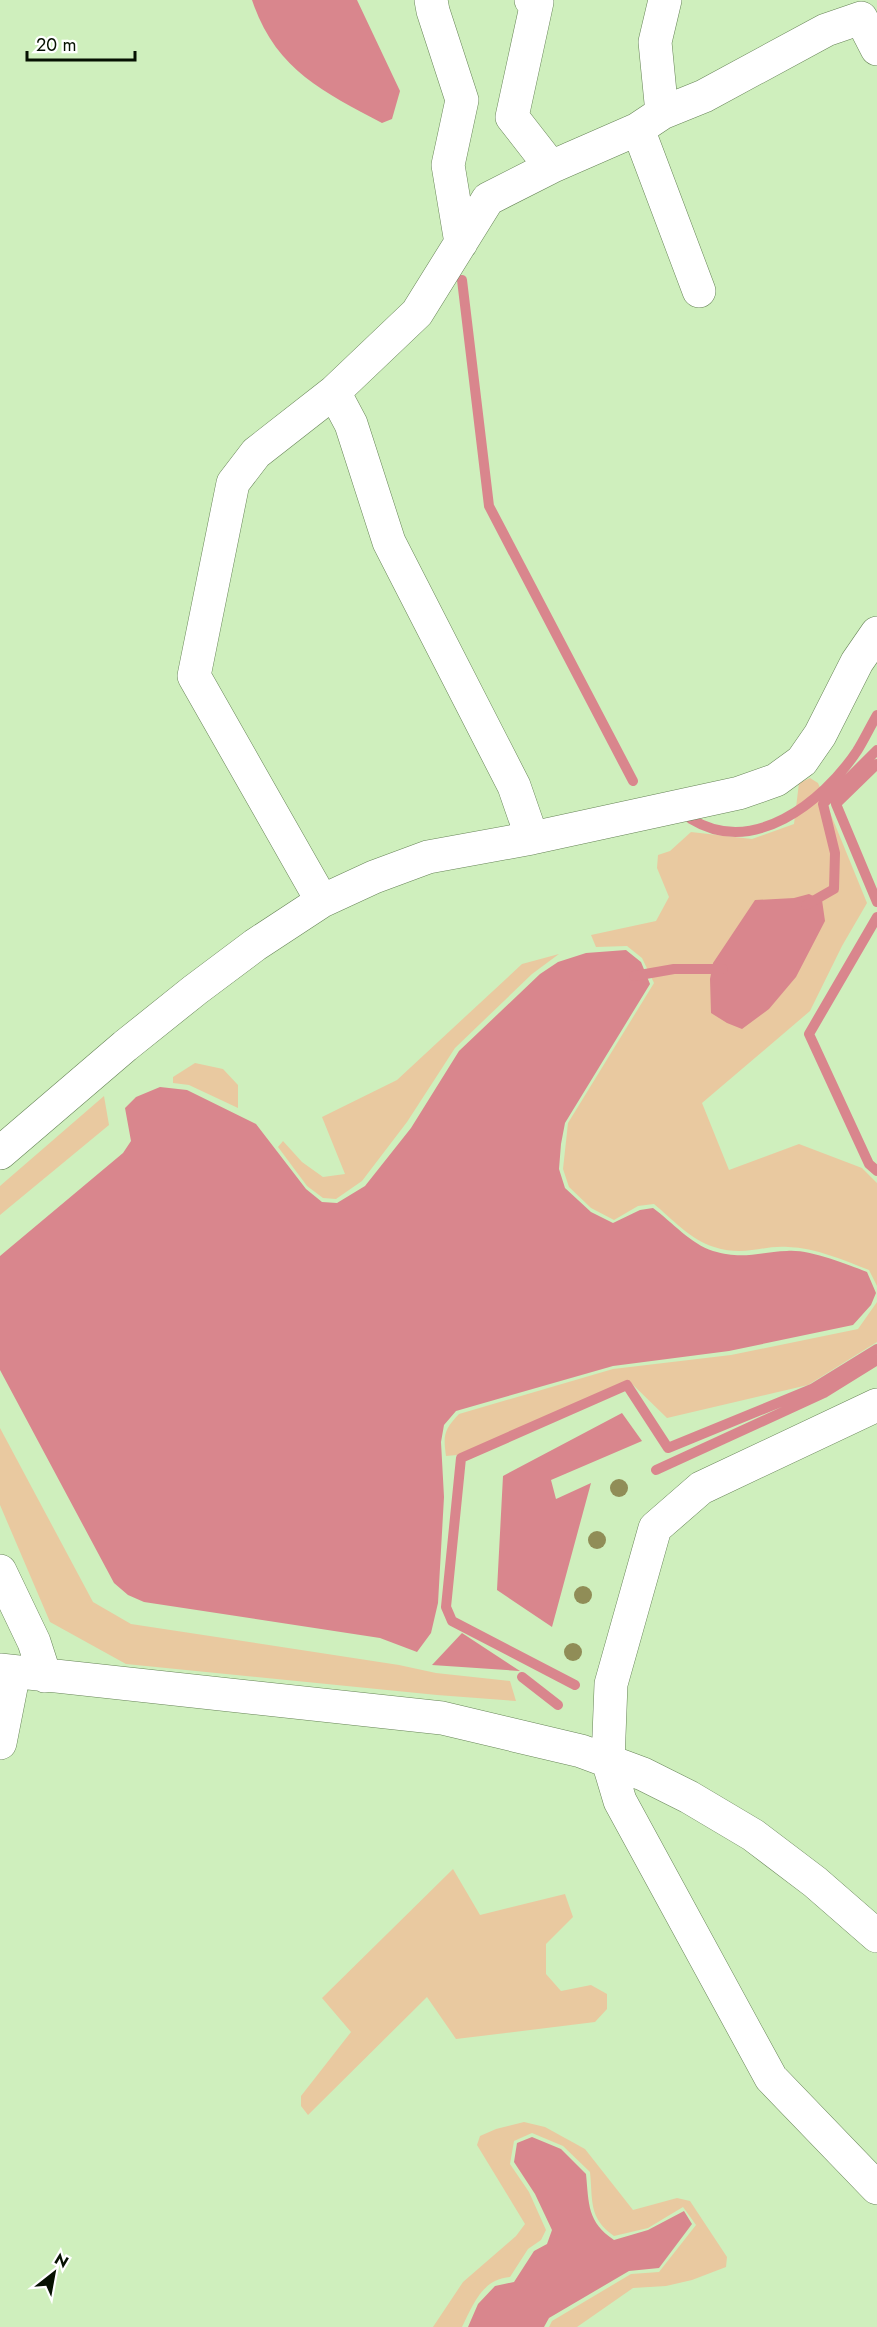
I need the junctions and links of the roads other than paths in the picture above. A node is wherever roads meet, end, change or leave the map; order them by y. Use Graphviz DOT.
graph roads {
  1 [pos="431,0"];
  2 [pos="531,0"];
  3 [pos="665,0"];
  4 [pos="869,12"];
  5 [pos="877,49"];
  6 [pos="650,121"];
  7 [pos="551,167"];
  8 [pos="461,243"];
  9 [pos="699,291"];
  10 [pos="334,392"];
  11 [pos="877,633"];
  12 [pos="532,838"];
  13 [pos="322,901"];
  14 [pos="0,1153"];
  15 [pos="876,1409"];
  16 [pos="0,1571"];
  17 [pos="20,1673"];
  18 [pos="0,1743"];
  19 [pos="608,1761"];
  20 [pos="877,1936"];
  21 [pos="877,2188"];
  1 -- 8 [label="street"];
  2 -- 7 [label="street"];
  3 -- 6 [label="street"];
  4 -- 5 [label="street"];
  4 -- 6 [label="street"];
  6 -- 7 [label="street"];
  6 -- 9 [label="street"];
  7 -- 8 [label="street"];
  8 -- 10 [label="street"];
  10 -- 12 [label="street"];
  10 -- 13 [label="street"];
  11 -- 12 [label="street"];
  12 -- 13 [label="street"];
  13 -- 14 [label="street"];
  15 -- 19 [label="street"];
  16 -- 17 [label="street"];
  17 -- 18 [label="street"];
  17 -- 19 [label="street"];
  19 -- 20 [label="street"];
  19 -- 21 [label="street"];
}
